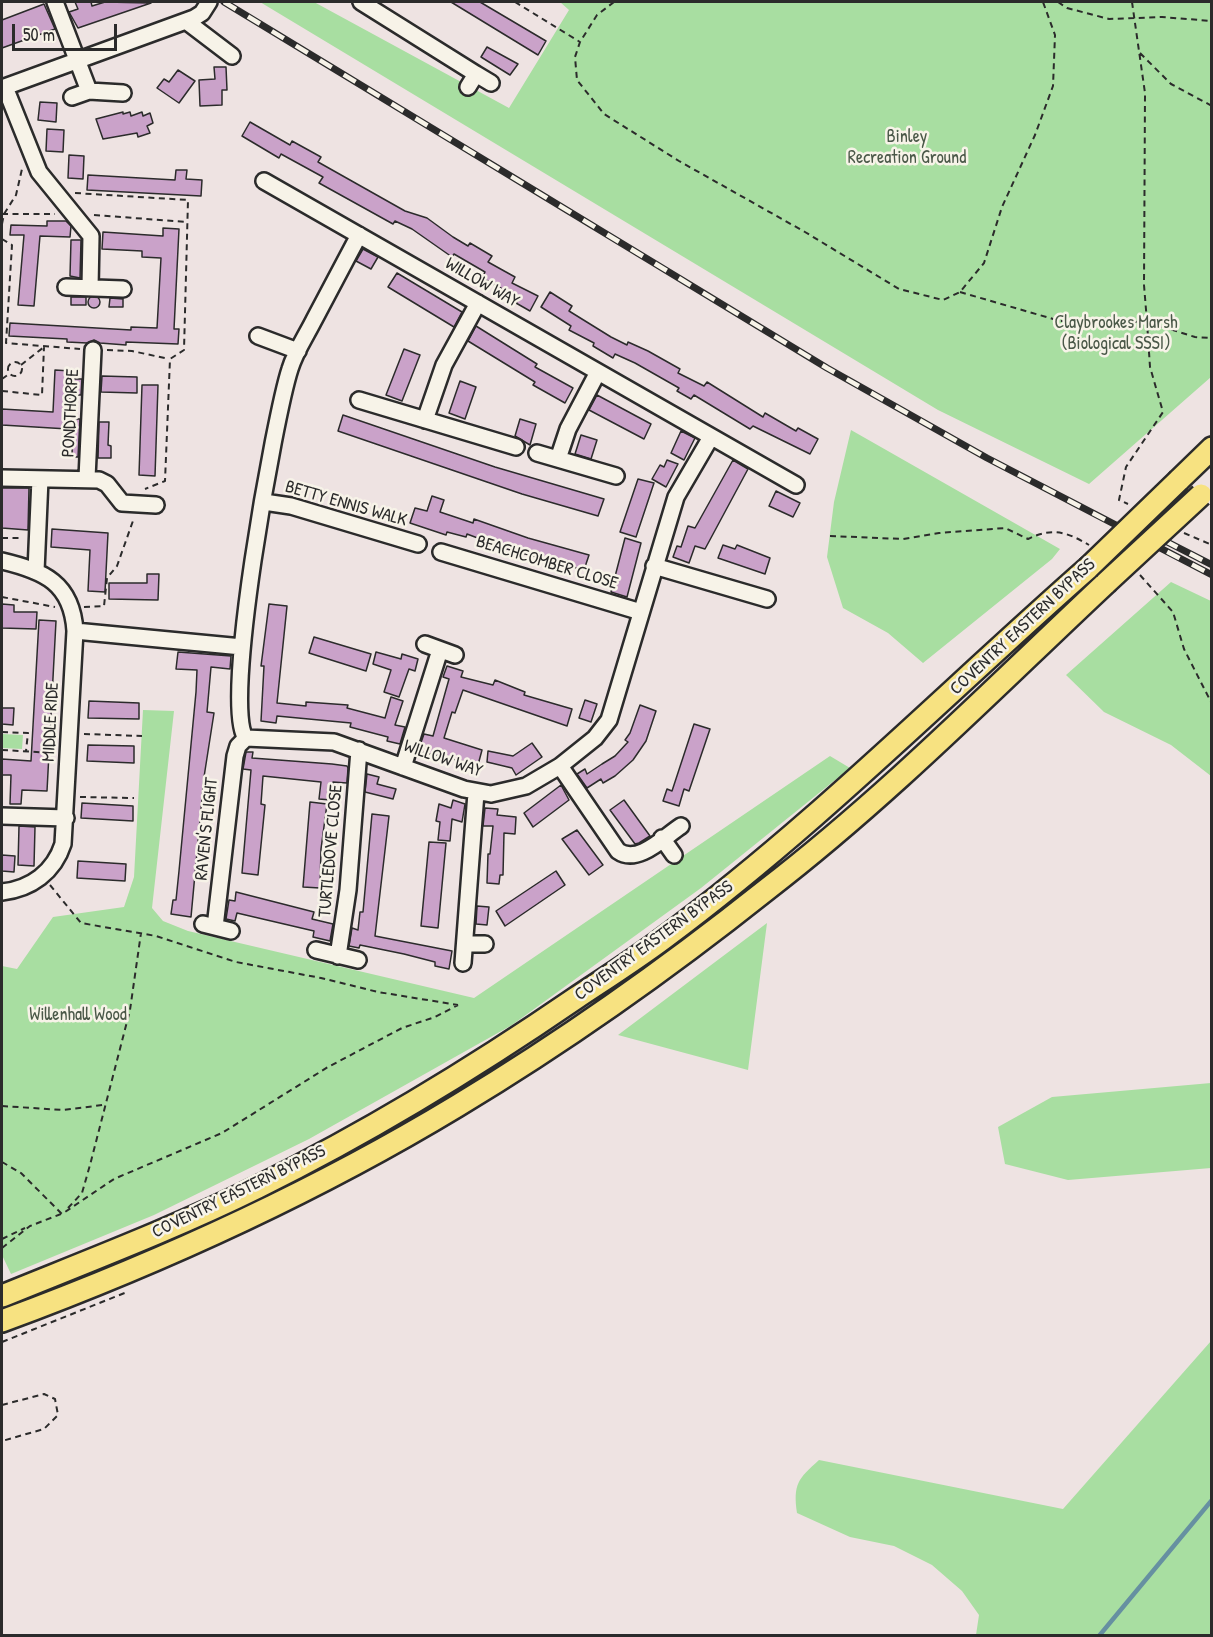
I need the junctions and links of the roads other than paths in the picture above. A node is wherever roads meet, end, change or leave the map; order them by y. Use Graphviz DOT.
graph roads {
  1 [pos="56,2"];
  2 [pos="361,2"];
  3 [pos="206,7"];
  4 [pos="186,21"];
  5 [pos="232,56"];
  6 [pos="77,60"];
  7 [pos="491,83"];
  8 [pos="3,87"];
  9 [pos="89,91"];
  10 [pos="123,93"];
  11 [pos="72,97"];
  12 [pos="264,181"];
  13 [pos="359,235"];
  14 [pos="66,287"];
  15 [pos="90,288"];
  16 [pos="123,289"];
  17 [pos="478,303"];
  18 [pos="258,336"];
  19 [pos="93,350"];
  20 [pos="298,351"];
  21 [pos="598,372"];
  22 [pos="359,400"];
  23 [pos="425,420"];
  24 [pos="711,436"];
  25 [pos="516,447"];
  26 [pos="1212,448"];
  27 [pos="537,453"];
  28 [pos="558,459"];
  29 [pos="616,476"];
  30 [pos="2,478"];
  31 [pos="40,478"];
  32 [pos="87,478"];
  33 [pos="796,485"];
  34 [pos="1206,490"];
  35 [pos="264,502"];
  36 [pos="156,505"];
  37 [pos="418,544"];
  38 [pos="441,552"];
  39 [pos="2,561"];
  40 [pos="654,566"];
  41 [pos="36,571"];
  42 [pos="767,599"];
  43 [pos="641,612"];
  44 [pos="75,631"];
  45 [pos="425,644"];
  46 [pos="242,647"];
  47 [pos="246,738"];
  48 [pos="359,750"];
  49 [pos="403,766"];
  50 [pos="560,766"];
  51 [pos="476,793"];
  52 [pos="2,816"];
  53 [pos="66,818"];
  54 [pos="681,826"];
  55 [pos="662,838"];
  56 [pos="674,855"];
  57 [pos="2,892"];
  58 [pos="231,930"];
  59 [pos="465,944"];
  60 [pos="485,944"];
  61 [pos="316,950"];
  62 [pos="338,956"];
  63 [pos="358,960"];
  64 [pos="463,963"];
  65 [pos="2,1296"];
  66 [pos="2,1322"];
  1 -- 6 [label="street"];
  2 -- 7 [label="street"];
  3 -- 4 [label="street"];
  4 -- 5 [label="street"];
  4 -- 6 [label="street"];
  6 -- 8 [label="street"];
  6 -- 9 [label="street"];
  8 -- 15 [label="street"];
  9 -- 10 [label="street"];
  9 -- 11 [label="street"];
  12 -- 13 [label="street, WILLOW WAY"];
  13 -- 17 [label="street, WILLOW WAY"];
  13 -- 20 [label="street"];
  14 -- 15 [label="street"];
  15 -- 16 [label="street"];
  17 -- 21 [label="street, WILLOW WAY"];
  17 -- 23 [label="street"];
  18 -- 20 [label="street"];
  19 -- 32 [label="street, PONDTHORPE"];
  20 -- 35 [label="street"];
  21 -- 24 [label="street, WILLOW WAY"];
  21 -- 28 [label="street"];
  22 -- 23 [label="street"];
  23 -- 25 [label="street"];
  24 -- 33 [label="street, WILLOW WAY"];
  24 -- 40 [label="street, WILLOW WAY"];
  26 -- 65 [label="highway, COVENTRY EASTERN BYPASS, bridge"];
  27 -- 28 [label="street"];
  28 -- 29 [label="street"];
  30 -- 31 [label="street, PONDTHORPE"];
  31 -- 32 [label="street, PONDTHORPE"];
  31 -- 41 [label="street"];
  32 -- 36 [label="street, PONDTHORPE"];
  34 -- 66 [label="highway, COVENTRY EASTERN BYPASS, bridge"];
  35 -- 37 [label="street, BETTY ENNIS WALK"];
  35 -- 46 [label="street"];
  38 -- 43 [label="street, BEACHCOMBER CLOSE"];
  39 -- 41 [label="street, MIDDLE RIDE"];
  40 -- 42 [label="street"];
  40 -- 43 [label="street, WILLOW WAY"];
  41 -- 44 [label="street, MIDDLE RIDE"];
  43 -- 50 [label="street, WILLOW WAY"];
  44 -- 46 [label="street"];
  44 -- 53 [label="street, MIDDLE RIDE"];
  45 -- 49 [label="street"];
  46 -- 47 [label="street"];
  47 -- 48 [label="street, WILLOW WAY"];
  47 -- 58 [label="street, RAVEN'S FLIGHT"];
  48 -- 49 [label="street, WILLOW WAY"];
  48 -- 62 [label="street, TURTLEDOVE CLOSE"];
  49 -- 51 [label="street, WILLOW WAY"];
  50 -- 51 [label="street, WILLOW WAY"];
  50 -- 55 [label="street"];
  51 -- 59 [label="street"];
  52 -- 53 [label="street"];
  53 -- 57 [label="street, MIDDLE RIDE"];
  54 -- 55 [label="street"];
  55 -- 56 [label="street"];
  59 -- 60 [label="street"];
  59 -- 64 [label="street"];
  61 -- 62 [label="street"];
  62 -- 63 [label="street"];
}
